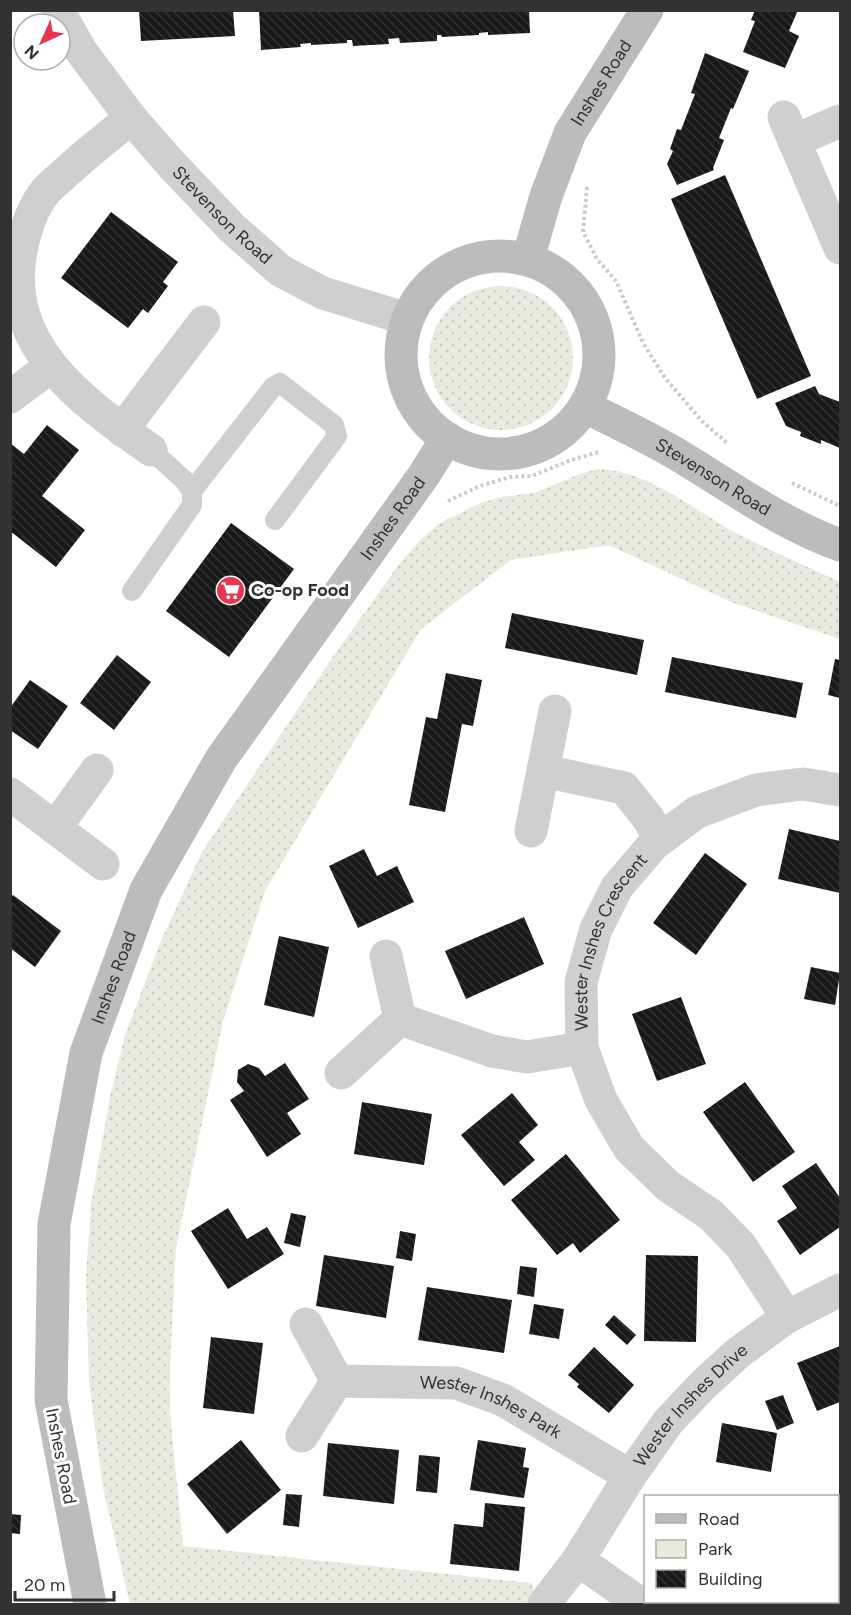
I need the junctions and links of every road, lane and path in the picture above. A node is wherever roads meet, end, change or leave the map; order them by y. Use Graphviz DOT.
graph roads {
  1 [pos="58,10"];
  2 [pos="647,10"];
  3 [pos="131,118"];
  4 [pos="840,121"];
  5 [pos="588,180"];
  6 [pos="839,239"];
  7 [pos="528,259"];
  8 [pos="407,319"];
  9 [pos="204,322"];
  10 [pos="50,367"];
  11 [pos="10,397"];
  12 [pos="585,407"];
  13 [pos="122,430"];
  14 [pos="447,438"];
  15 [pos="729,445"];
  16 [pos="151,450"];
  17 [pos="606,452"];
  18 [pos="790,482"];
  19 [pos="192,491"];
  20 [pos="442,504"];
  21 [pos="840,506"];
  22 [pos="275,520"];
  23 [pos="840,545"];
  24 [pos="132,591"];
  25 [pos="555,711"];
  26 [pos="97,770"];
  27 [pos="544,771"];
  28 [pos="840,790"];
  29 [pos="10,794"];
  30 [pos="54,828"];
  31 [pos="531,831"];
  32 [pos="660,839"];
  33 [pos="103,864"];
  34 [pos="386,956"];
  35 [pos="400,1019"];
  36 [pos="582,1048"];
  37 [pos="340,1072"];
  38 [pos="840,1290"];
  39 [pos="787,1317"];
  40 [pos="306,1324"];
  41 [pos="337,1381"];
  42 [pos="302,1436"];
  43 [pos="630,1476"];
  44 [pos="578,1560"];
  45 [pos="90,1605"];
  46 [pos="544,1605"];
  47 [pos="641,1605"];
  1 -- 3 [label="street, Stevenson Road"];
  2 -- 7 [label="street, Inshes Road"];
  3 -- 8 [label="street, Stevenson Road"];
  3 -- 10 [label="street"];
  4 -- 6 [label="street"];
  5 -- 15 [label="path"];
  7 -- 8 [label="street"];
  7 -- 12 [label="street"];
  8 -- 14 [label="street"];
  9 -- 13 [label="street"];
  10 -- 11 [label="street"];
  10 -- 13 [label="street"];
  12 -- 14 [label="street"];
  12 -- 23 [label="street, Stevenson Road"];
  13 -- 16 [label="street"];
  14 -- 45 [label="street, Inshes Road"];
  16 -- 19 [label="lane"];
  17 -- 20 [label="path"];
  18 -- 21 [label="path"];
  19 -- 22 [label="lane"];
  19 -- 24 [label="lane"];
  25 -- 27 [label="street"];
  26 -- 30 [label="street"];
  27 -- 31 [label="street"];
  27 -- 32 [label="street"];
  28 -- 32 [label="street, Wester Inshes Crescent"];
  29 -- 30 [label="street"];
  30 -- 33 [label="street"];
  32 -- 36 [label="street, Wester Inshes Crescent"];
  34 -- 35 [label="street"];
  35 -- 36 [label="street"];
  35 -- 37 [label="street"];
  36 -- 39 [label="street, Wester Inshes Crescent"];
  38 -- 39 [label="street, Wester Inshes Drive"];
  39 -- 43 [label="street, Wester Inshes Drive"];
  40 -- 41 [label="street"];
  41 -- 42 [label="street"];
  41 -- 43 [label="street, Wester Inshes Park"];
  43 -- 44 [label="street, Wester Inshes Drive"];
  44 -- 46 [label="street, Wester Inshes Drive"];
  44 -- 47 [label="street"];
}
